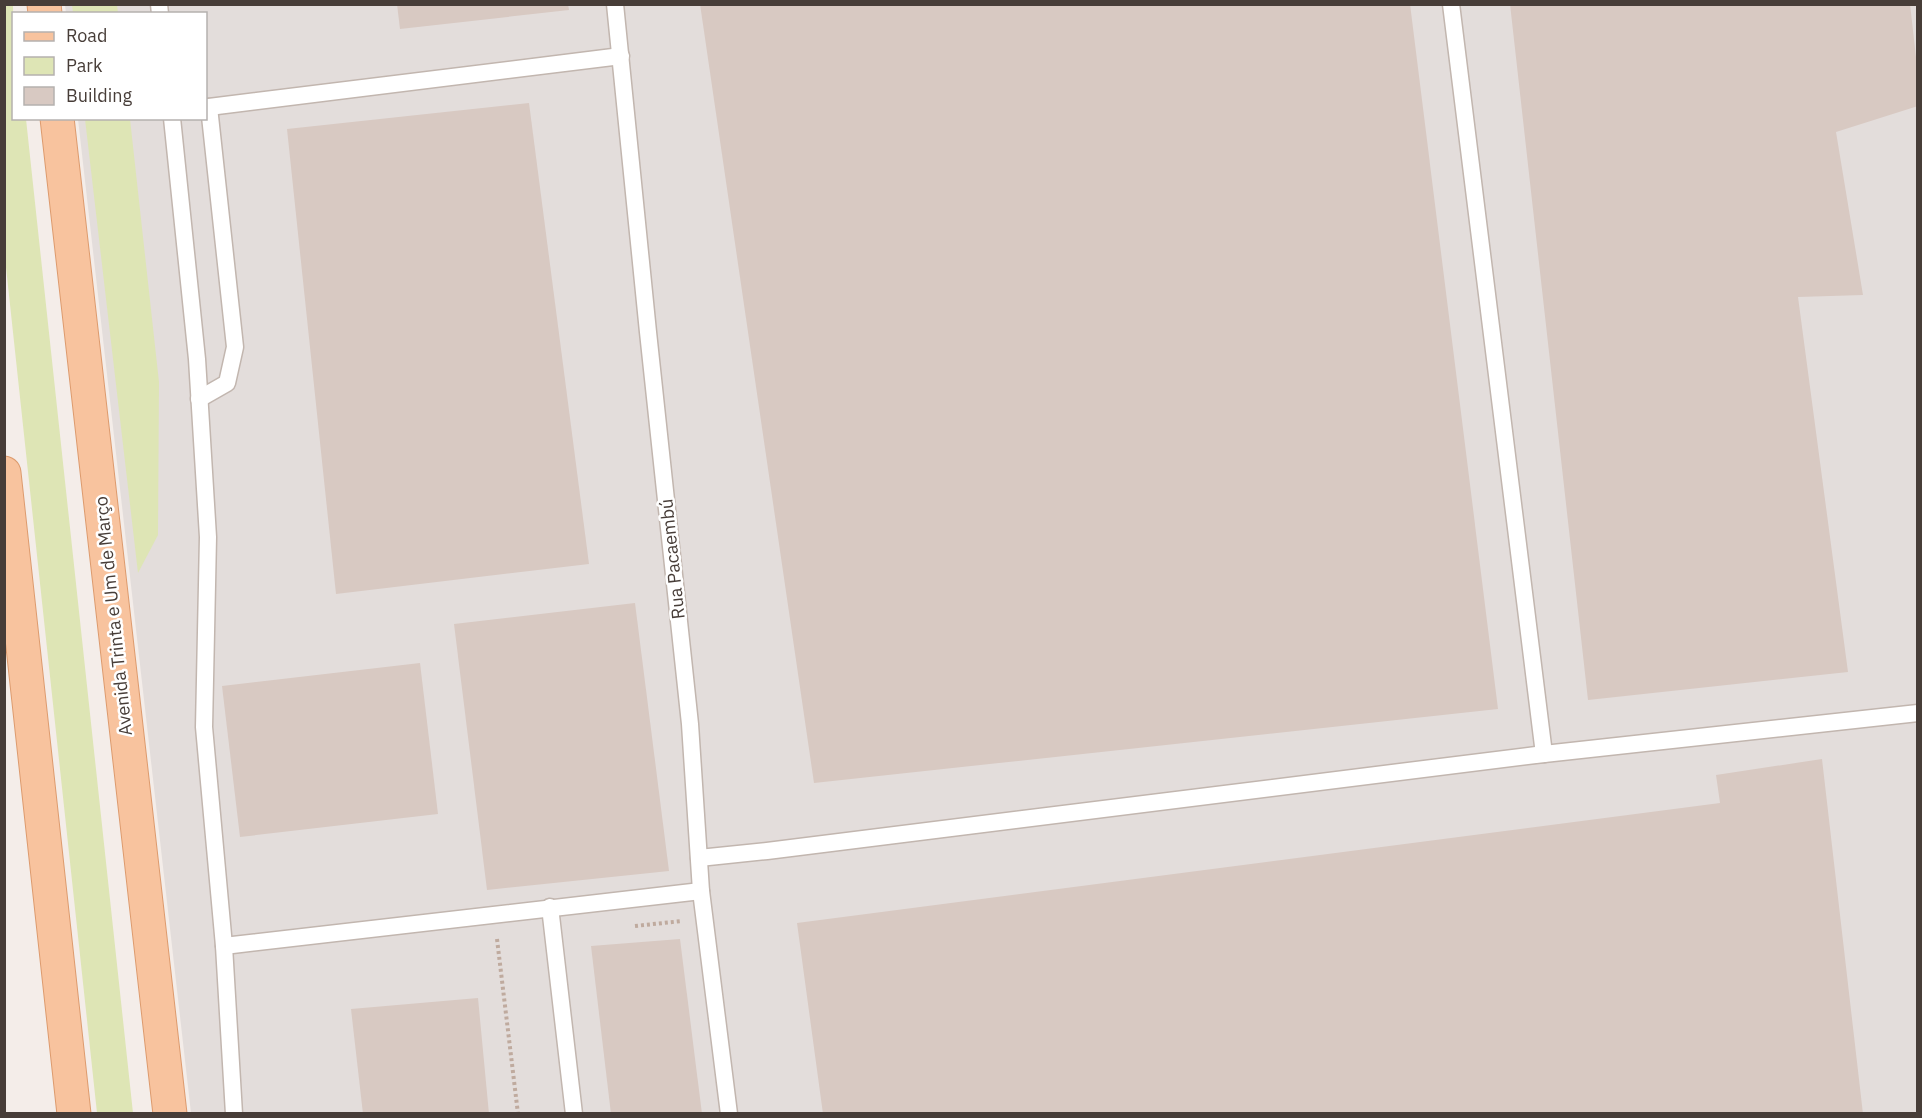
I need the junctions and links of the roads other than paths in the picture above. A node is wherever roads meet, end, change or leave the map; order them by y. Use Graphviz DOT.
graph roads {
  1 [pos="615,4"];
  2 [pos="1451,4"];
  3 [pos="621,56"];
  4 [pos="207,107"];
  5 [pos="57,120"];
  6 [pos="172,120"];
  7 [pos="199,399"];
  8 [pos="4,473"];
  9 [pos="1917,713"];
  10 [pos="1544,754"];
  11 [pos="699,858"];
  12 [pos="701,891"];
  13 [pos="550,907"];
  14 [pos="224,946"];
  15 [pos="74,1113"];
  16 [pos="170,1113"];
  17 [pos="234,1113"];
  18 [pos="574,1113"];
  19 [pos="729,1113"];
  1 -- 3 [label="lane, Rua Pacaembú"];
  2 -- 10 [label="lane"];
  3 -- 4 [label="lane"];
  3 -- 11 [label="lane, Rua Pacaembú"];
  4 -- 7 [label="lane"];
  5 -- 16 [label="main road, Avenida Trinta e Um de Março"];
  6 -- 7 [label="lane"];
  7 -- 14 [label="lane"];
  8 -- 15 [label="main road"];
  9 -- 10 [label="lane"];
  10 -- 11 [label="lane"];
  11 -- 12 [label="lane, Rua Pacaembú"];
  12 -- 13 [label="lane"];
  12 -- 19 [label="lane, Rua Pacaembú"];
  13 -- 14 [label="lane"];
  13 -- 18 [label="lane"];
  14 -- 17 [label="lane"];
}
